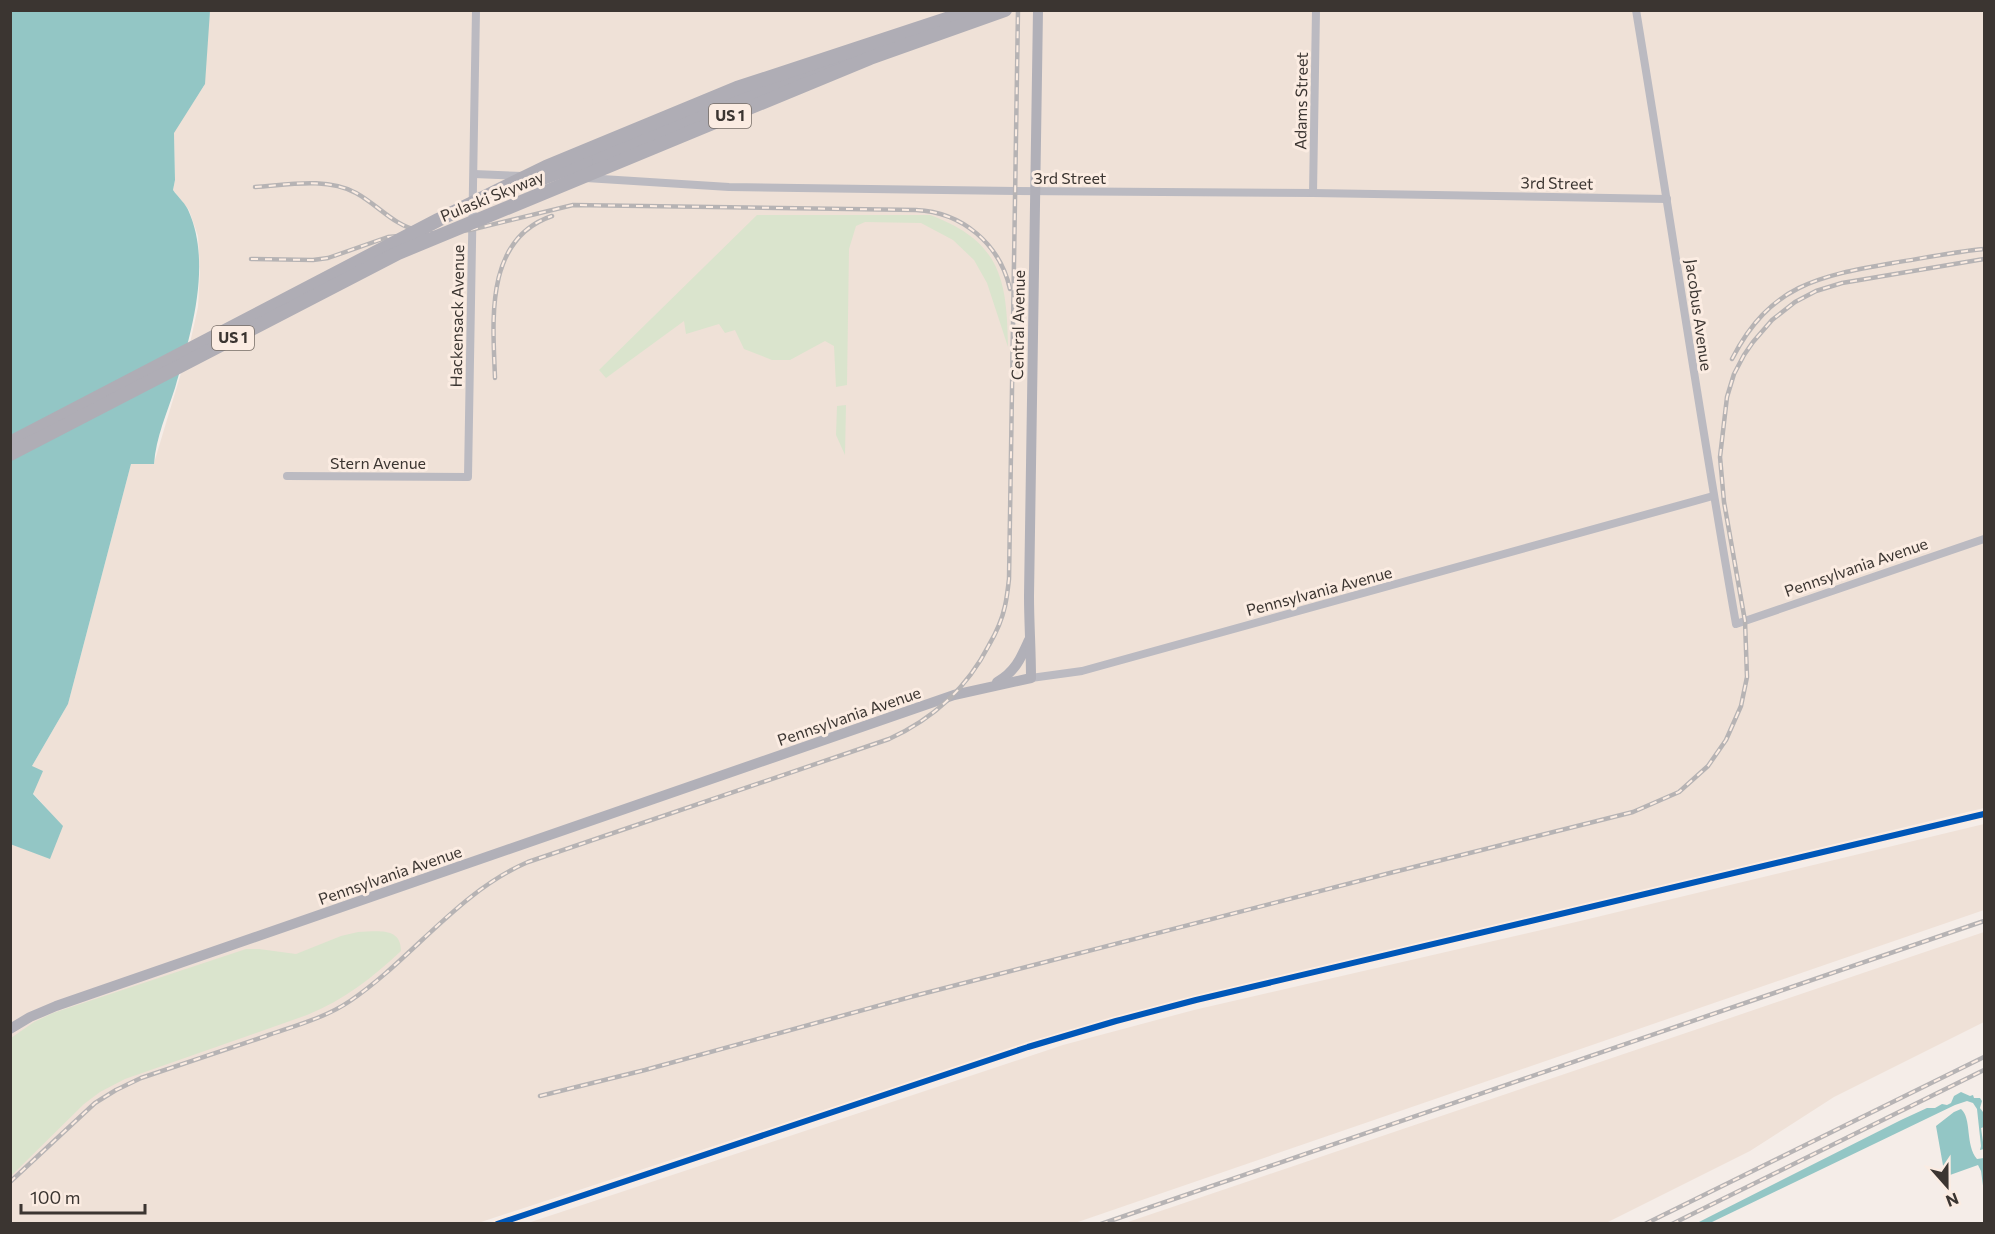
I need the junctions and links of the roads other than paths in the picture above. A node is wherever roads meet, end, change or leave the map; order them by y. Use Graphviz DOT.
graph roads {
  1 [pos="476,10"];
  2 [pos="974,10"];
  3 [pos="988,10"];
  4 [pos="1005,10"];
  5 [pos="1038,10"];
  6 [pos="1316,10"];
  7 [pos="1636,10"];
  8 [pos="586,162"];
  9 [pos="474,174"];
  10 [pos="1036,191"];
  11 [pos="1313,192"];
  12 [pos="1667,199"];
  13 [pos="438,220"];
  14 [pos="459,228"];
  15 [pos="10,443"];
  16 [pos="10,454"];
  17 [pos="287,476"];
  18 [pos="468,477"];
  19 [pos="1713,496"];
  20 [pos="1984,539"];
  21 [pos="1736,624"];
  22 [pos="1029,640"];
  23 [pos="1031,678"];
  24 [pos="989,686"];
  25 [pos="12,1028"];
  1 -- 9 [label="street, Hackensack Avenue"];
  2 -- 13 [label="highway, Pulaski Skyway / US 1, bridge"];
  3 -- 8 [label="highway"];
  4 -- 14 [label="highway, Pulaski Skyway / US 1, bridge"];
  5 -- 10 [label="main road, Central Avenue"];
  6 -- 11 [label="street, Adams Street"];
  7 -- 12 [label="street, Jacobus Avenue"];
  8 -- 13 [label="highway, bridge"];
  8 -- 14 [label="highway, bridge"];
  9 -- 10 [label="street, 3rd Street"];
  9 -- 18 [label="street, Hackensack Avenue"];
  10 -- 11 [label="street, 3rd Street"];
  10 -- 22 [label="main road, Central Avenue"];
  11 -- 12 [label="street, 3rd Street"];
  12 -- 19 [label="street, Jacobus Avenue"];
  13 -- 15 [label="highway, Pulaski Skyway / US 1, bridge"];
  14 -- 16 [label="highway, Pulaski Skyway / US 1, bridge"];
  17 -- 18 [label="street, Stern Avenue"];
  19 -- 21 [label="street, Jacobus Avenue"];
  19 -- 23 [label="street, Pennsylvania Avenue"];
  20 -- 21 [label="street, Pennsylvania Avenue"];
  22 -- 23 [label="main road, Central Avenue"];
  22 -- 24 [label="main road, Central Avenue"];
  23 -- 24 [label="main road, Pennsylvania Avenue"];
  24 -- 25 [label="main road, Pennsylvania Avenue"];
}
